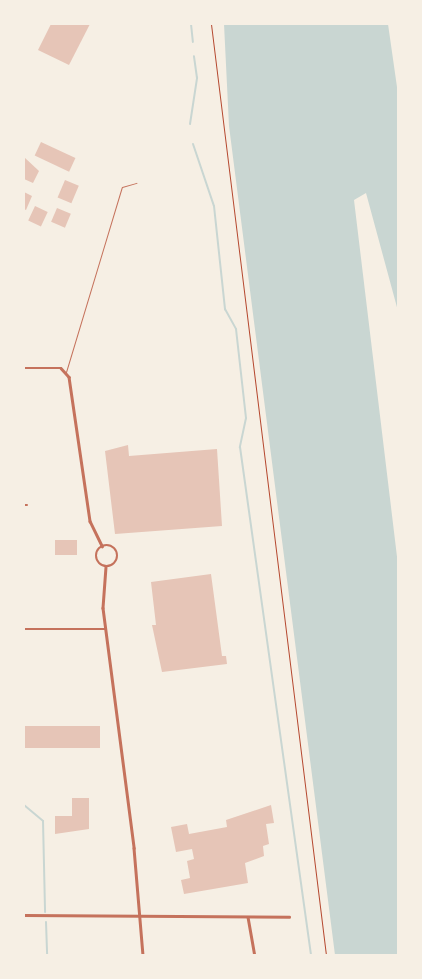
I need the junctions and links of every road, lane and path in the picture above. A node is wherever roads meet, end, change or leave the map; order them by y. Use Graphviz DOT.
graph roads {
  1 [pos="211,24"];
  2 [pos="397,24"];
  3 [pos="398,34"];
  4 [pos="136,183"];
  5 [pos="24,368"];
  6 [pos="66,372"];
  7 [pos="102,546"];
  8 [pos="106,567"];
  9 [pos="24,629"];
  10 [pos="106,629"];
  11 [pos="24,915"];
  12 [pos="141,916"];
  13 [pos="248,917"];
  14 [pos="290,917"];
  15 [pos="143,955"];
  16 [pos="255,955"];
  17 [pos="326,955"];
  1 -- 17 [label="path"];
  2 -- 3 [label="path"];
  4 -- 6 [label="lane"];
  5 -- 6 [label="street"];
  6 -- 7 [label="street"];
  7 -- 8 [label="street"];
  7 -- 8 [label="street"];
  8 -- 10 [label="street"];
  9 -- 10 [label="street"];
  10 -- 12 [label="street"];
  11 -- 12 [label="street"];
  12 -- 13 [label="street"];
  12 -- 15 [label="street"];
  13 -- 14 [label="street"];
  13 -- 16 [label="street"];
}
